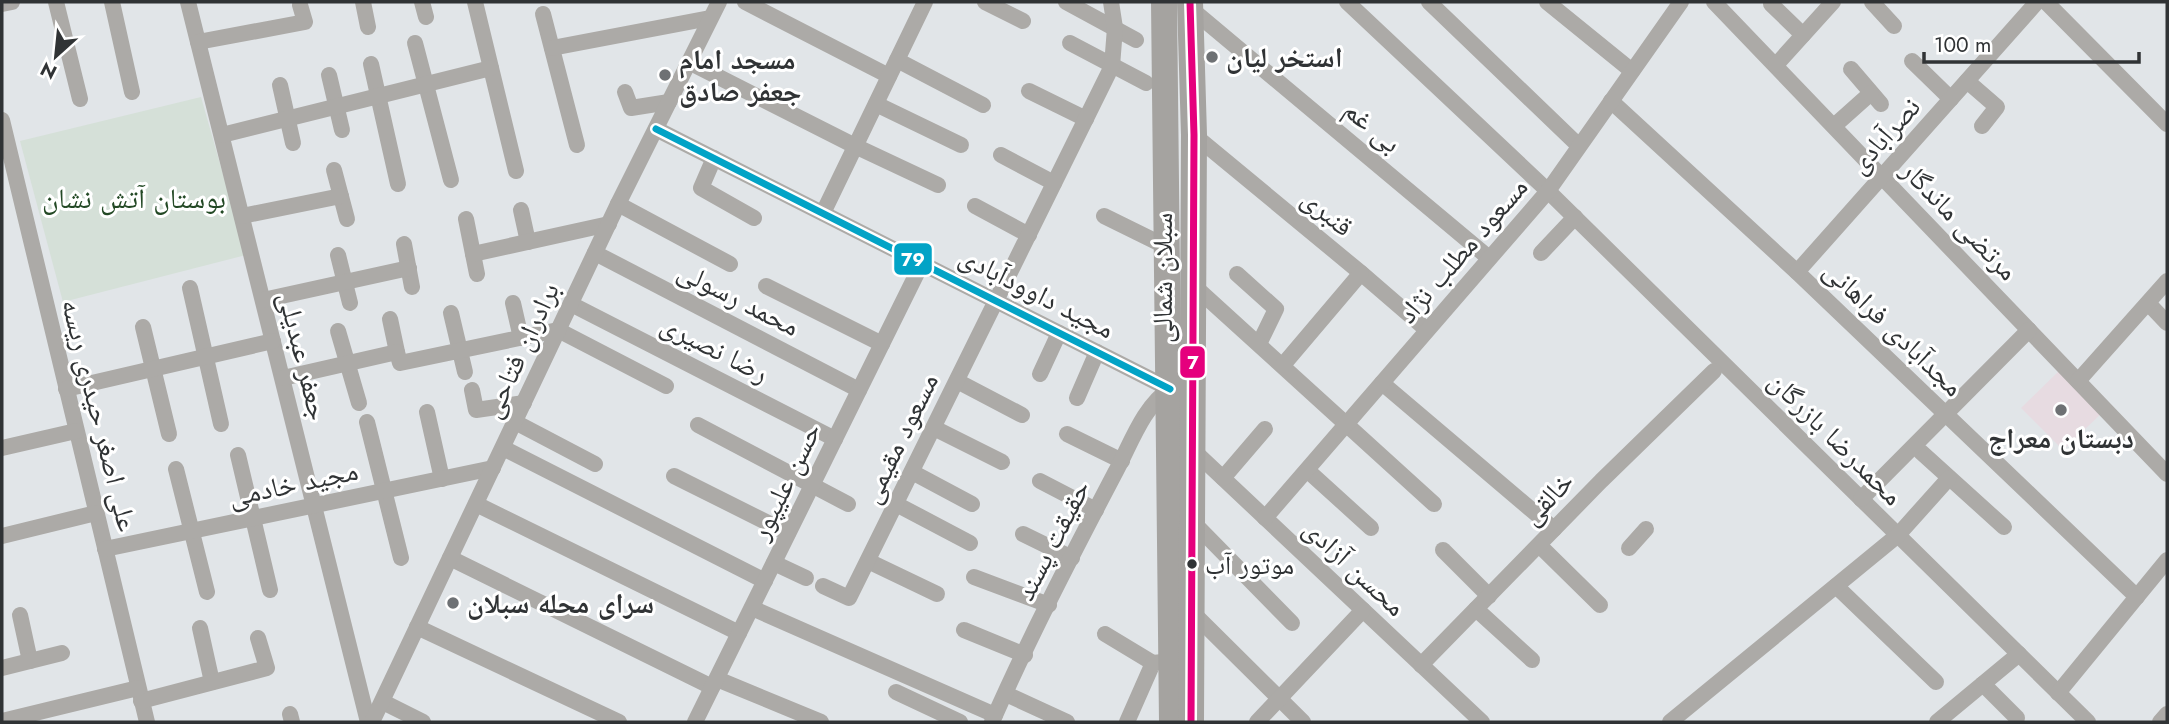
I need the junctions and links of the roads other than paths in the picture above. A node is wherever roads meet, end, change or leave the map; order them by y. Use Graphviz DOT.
graph roads {
  1 [pos="12,2"];
  2 [pos="56,2"];
  3 [pos="113,2"];
  4 [pos="188,2"];
  5 [pos="363,2"];
  6 [pos="475,2"];
  7 [pos="719,2"];
  8 [pos="745,2"];
  9 [pos="985,2"];
  10 [pos="1066,2"];
  11 [pos="1111,2"];
  12 [pos="1347,2"];
  13 [pos="1429,2"];
  14 [pos="1547,2"];
  15 [pos="1681,2"];
  16 [pos="1714,2"];
  17 [pos="1833,2"];
  18 [pos="1872,2"];
  19 [pos="2037,2"];
  20 [pos="2046,2"];
  21 [pos="2,4"];
  22 [pos="920,4"];
  23 [pos="1150,4"];
  24 [pos="1771,4"];
  25 [pos="300,5"];
  26 [pos="1190,5"];
  27 [pos="544,15"];
  28 [pos="710,18"];
  29 [pos="1023,21"];
  30 [pos="1894,26"];
  31 [pos="368,27"];
  32 [pos="1115,28"];
  33 [pos="1803,35"];
  34 [pos="1136,40"];
  35 [pos="198,42"];
  36 [pos="415,43"];
  37 [pos="1070,43"];
  38 [pos="552,48"];
  39 [pos="897,60"];
  40 [pos="1912,61"];
  41 [pos="689,62"];
  42 [pos="371,64"];
  43 [pos="1776,65"];
  44 [pos="1112,66"];
  45 [pos="491,68"];
  46 [pos="1851,69"];
  47 [pos="1632,71"];
  48 [pos="329,75"];
  49 [pos="889,76"];
  50 [pos="1155,78"];
  51 [pos="1967,81"];
  52 [pos="280,85"];
  53 [pos="426,85"];
  54 [pos="1029,91"];
  55 [pos="132,92"];
  56 [pos="625,92"];
  57 [pos="378,96"];
  58 [pos="80,99"];
  59 [pos="1951,99"];
  60 [pos="1611,101"];
  61 [pos="669,102"];
  62 [pos="876,104"];
  63 [pos="983,105"];
  64 [pos="337,107"];
  65 [pos="287,119"];
  66 [pos="1086,119"];
  67 [pos="2,120"];
  68 [pos="2167,124"];
  69 [pos="1834,126"];
  70 [pos="1982,126"];
  71 [pos="656,129"];
  72 [pos="342,130"];
  73 [pos="222,135"];
  74 [pos="1194,135"];
  75 [pos="293,143"];
  76 [pos="577,145"];
  77 [pos="961,145"];
  78 [pos="855,146"];
  79 [pos="1579,146"];
  80 [pos="1001,155"];
  81 [pos="714,158"];
  82 [pos="334,170"];
  83 [pos="516,171"];
  84 [pos="1882,176"];
  85 [pos="451,180"];
  86 [pos="1054,183"];
  87 [pos="398,184"];
  88 [pos="938,185"];
  89 [pos="1548,191"];
  90 [pos="341,196"];
  91 [pos="618,204"];
  92 [pos="975,206"];
  93 [pos="521,210"];
  94 [pos="823,213"];
  95 [pos="242,216"];
  96 [pos="1104,216"];
  97 [pos="1575,217"];
  98 [pos="754,218"];
  99 [pos="347,219"];
  100 [pos="466,219"];
  101 [pos="609,224"];
  102 [pos="1029,235"];
  103 [pos="528,242"];
  104 [pos="404,244"];
  105 [pos="1167,247"];
  106 [pos="595,253"];
  107 [pos="1541,253"];
  108 [pos="473,254"];
  109 [pos="338,255"];
  110 [pos="1489,258"];
  111 [pos="922,263"];
  112 [pos="730,264"];
  113 [pos="409,268"];
  114 [pos="1797,272"];
  115 [pos="1361,273"];
  116 [pos="477,274"];
  117 [pos="1237,274"];
  118 [pos="2167,281"];
  119 [pos="344,282"];
  120 [pos="1193,285"];
  121 [pos="766,286"];
  122 [pos="412,287"];
  123 [pos="190,288"];
  124 [pos="263,299"];
  125 [pos="996,301"];
  126 [pos="350,303"];
  127 [pos="513,303"];
  128 [pos="2148,303"];
  129 [pos="571,304"];
  130 [pos="451,313"];
  131 [pos="390,319"];
  132 [pos="2167,323"];
  133 [pos="143,327"];
  134 [pos="558,330"];
  135 [pos="1427,330"];
  136 [pos="2029,330"];
  137 [pos="338,331"];
  138 [pos="1059,333"];
  139 [pos="521,338"];
  140 [pos="273,341"];
  141 [pos="882,344"];
  142 [pos="1259,344"];
  143 [pos="460,351"];
  144 [pos="397,352"];
  145 [pos="1097,352"];
  146 [pos="205,355"];
  147 [pos="347,363"];
  148 [pos="1283,365"];
  149 [pos="153,368"];
  150 [pos="1714,371"];
  151 [pos="465,372"];
  152 [pos="1040,374"];
  153 [pos="282,378"];
  154 [pos="957,381"];
  155 [pos="2078,381"];
  156 [pos="1382,383"];
  157 [pos="666,386"];
  158 [pos="66,388"];
  159 [pos="1170,389"];
  160 [pos="472,390"];
  161 [pos="859,390"];
  162 [pos="1077,397"];
  163 [pos="359,403"];
  164 [pos="524,403"];
  165 [pos="427,412"];
  166 [pos="1945,414"];
  167 [pos="1022,415"];
  168 [pos="367,422"];
  169 [pos="515,422"];
  170 [pos="1347,423"];
  171 [pos="221,424"];
  172 [pos="698,425"];
  173 [pos="934,428"];
  174 [pos="1265,429"];
  175 [pos="76,431"];
  176 [pos="169,434"];
  177 [pos="1067,435"];
  178 [pos="835,439"];
  179 [pos="1181,447"];
  180 [pos="2,448"];
  181 [pos="503,448"];
  182 [pos="1921,452"];
  183 [pos="238,455"];
  184 [pos="1122,461"];
  185 [pos="1002,462"];
  186 [pos="595,464"];
  187 [pos="493,468"];
  188 [pos="176,469"];
  189 [pos="1307,470"];
  190 [pos="912,472"];
  191 [pos="2167,474"];
  192 [pos="674,476"];
  193 [pos="1223,478"];
  194 [pos="1949,478"];
  195 [pos="442,479"];
  196 [pos="1040,481"];
  197 [pos="812,485"];
  198 [pos="384,491"];
  199 [pos="1861,499"];
  200 [pos="476,504"];
  201 [pos="896,504"];
  202 [pos="972,504"];
  203 [pos="1434,504"];
  204 [pos="314,505"];
  205 [pos="848,505"];
  206 [pos="1096,510"];
  207 [pos="96,513"];
  208 [pos="253,519"];
  209 [pos="1265,519"];
  210 [pos="1191,520"];
  211 [pos="2004,527"];
  212 [pos="1371,528"];
  213 [pos="1554,529"];
  214 [pos="1646,530"];
  215 [pos="192,531"];
  216 [pos="788,533"];
  217 [pos="1023,534"];
  218 [pos="1898,535"];
  219 [pos="2,536"];
  220 [pos="970,543"];
  221 [pos="1539,545"];
  222 [pos="1629,548"];
  223 [pos="105,549"];
  224 [pos="1443,550"];
  225 [pos="401,558"];
  226 [pos="450,558"];
  227 [pos="1072,558"];
  228 [pos="2167,560"];
  229 [pos="868,561"];
  230 [pos="774,563"];
  231 [pos="975,577"];
  232 [pos="806,578"];
  233 [pos="765,581"];
  234 [pos="823,586"];
  235 [pos="1836,586"];
  236 [pos="270,590"];
  237 [pos="206,592"];
  238 [pos="937,594"];
  239 [pos="1489,596"];
  240 [pos="2137,597"];
  241 [pos="1049,605"];
  242 [pos="1600,605"];
  243 [pos="751,608"];
  244 [pos="1476,609"];
  245 [pos="1363,610"];
  246 [pos="1191,611"];
  247 [pos="20,615"];
  248 [pos="1293,623"];
  249 [pos="417,627"];
  250 [pos="200,628"];
  251 [pos="964,630"];
  252 [pos="739,634"];
  253 [pos="1105,634"];
  254 [pos="258,638"];
  255 [pos="62,653"];
  256 [pos="2019,654"];
  257 [pos="1025,655"];
  258 [pos="1532,660"];
  259 [pos="30,661"];
  260 [pos="1163,662"];
  261 [pos="1421,665"];
  262 [pos="2,668"];
  263 [pos="212,682"];
  264 [pos="715,683"];
  265 [pos="1983,684"];
  266 [pos="895,692"];
  267 [pos="2058,693"];
  268 [pos="1006,694"];
  269 [pos="140,695"];
  270 [pos="1278,699"];
  271 [pos="383,702"];
  272 [pos="1959,704"];
  273 [pos="2167,714"];
  274 [pos="2017,718"];
  275 [pos="994,719"];
  276 [pos="2,721"];
  277 [pos="147,722"];
  278 [pos="370,722"];
  279 [pos="423,722"];
  280 [pos="619,722"];
  281 [pos="695,722"];
  282 [pos="821,722"];
  283 [pos="960,722"];
  284 [pos="1067,722"];
  285 [pos="1127,722"];
  286 [pos="1172,722"];
  287 [pos="1191,722"];
  288 [pos="1257,722"];
  289 [pos="1303,722"];
  290 [pos="1482,722"];
  291 [pos="1670,722"];
  292 [pos="1937,722"];
  293 [pos="2088,722"];
  294 [pos="2160,722"];
  1 -- 21 [label="street"];
  2 -- 58 [label="street"];
  3 -- 55 [label="street"];
  4 -- 35 [label="street, جعفر عبدیلی"];
  5 -- 31 [label="street"];
  6 -- 45 [label="street"];
  7 -- 28 [label="street, برادران فتاحی"];
  8 -- 49 [label="street"];
  9 -- 29 [label="street"];
  10 -- 32 [label="street"];
  11 -- 32 [label="street"];
  12 -- 89 [label="street, محمدرضا بازرگان"];
  13 -- 79 [label="street"];
  14 -- 47 [label="street"];
  15 -- 47 [label="street, مسعود مطلب نژاد"];
  16 -- 43 [label="street, مرتضی ماندگار"];
  17 -- 33 [label="street"];
  18 -- 30 [label="street"];
  19 -- 51 [label="street, نصرآبادی"];
  20 -- 68 [label="street"];
  22 -- 39 [label="street"];
  23 -- 50 [label="main road, سبلان شمالی"];
  24 -- 33 [label="street"];
  25 -- 35 [label="street"];
  26 -- 74 [label="main road, سبلان شمالی"];
  26 -- 110 [label="street, بی غم"];
  27 -- 38 [label="street"];
  28 -- 38 [label="street"];
  28 -- 41 [label="street, برادران فتاحی"];
  32 -- 34 [label="street"];
  32 -- 44 [label="street"];
  33 -- 43 [label="street"];
  35 -- 73 [label="street, جعفر عبدیلی"];
  36 -- 53 [label="street"];
  37 -- 44 [label="street"];
  38 -- 76 [label="street"];
  39 -- 49 [label="street"];
  39 -- 63 [label="street"];
  40 -- 59 [label="street"];
  41 -- 61 [label="street, برادران فتاحی"];
  41 -- 78 [label="street"];
  42 -- 57 [label="street"];
  43 -- 69 [label="street, مرتضی ماندگار"];
  44 -- 50 [label="street"];
  44 -- 66 [label="street, مسعود مقیمی"];
  45 -- 53 [label="street"];
  45 -- 83 [label="street"];
  46 -- 69 [label="street"];
  47 -- 60 [label="street, مسعود مطلب نژاد"];
  48 -- 64 [label="street"];
  49 -- 62 [label="street"];
  50 -- 105 [label="main road, سبلان شمالی"];
  51 -- 59 [label="street, نصرآبادی"];
  51 -- 70 [label="street"];
  52 -- 65 [label="street"];
  53 -- 57 [label="street"];
  53 -- 85 [label="street"];
  54 -- 66 [label="street"];
  56 -- 61 [label="street"];
  57 -- 64 [label="street"];
  57 -- 87 [label="street"];
  59 -- 84 [label="street, نصرآبادی"];
  60 -- 79 [label="street, مسعود مطلب نژاد"];
  60 -- 114 [label="street, مجدآبادی فراهانی"];
  61 -- 71 [label="street, برادران فتاحی"];
  62 -- 77 [label="street"];
  62 -- 78 [label="street"];
  64 -- 65 [label="street"];
  64 -- 72 [label="street"];
  65 -- 73 [label="street"];
  65 -- 75 [label="street"];
  66 -- 86 [label="street, مسعود مقیمی"];
  67 -- 158 [label="street, علی اصغر حیدری ریسه"];
  69 -- 84 [label="street, مرتضی ماندگار"];
  71 -- 81 [label="street, مجید داوودآبادی"];
  71 -- 91 [label="street, برادران فتاحی"];
  73 -- 95 [label="street, جعفر عبدیلی"];
  74 -- 115 [label="street, قنبری"];
  74 -- 120 [label="main road, سبلان شمالی"];
  78 -- 88 [label="street"];
  78 -- 94 [label="street"];
  79 -- 89 [label="street, مسعود مطلب نژاد"];
  80 -- 86 [label="street"];
  81 -- 94 [label="street, مجید داوودآبادی"];
  81 -- 98 [label="street"];
  82 -- 90 [label="street"];
  84 -- 114 [label="street, نصرآبادی"];
  84 -- 136 [label="street, مرتضی ماندگار"];
  86 -- 102 [label="street, مسعود مقیمی"];
  89 -- 97 [label="street, محمدرضا بازرگان"];
  89 -- 110 [label="street, مسعود مطلب نژاد"];
  90 -- 95 [label="street"];
  90 -- 99 [label="street"];
  91 -- 101 [label="street, برادران فتاحی"];
  91 -- 112 [label="street"];
  92 -- 102 [label="street"];
  93 -- 103 [label="street"];
  94 -- 111 [label="street, مجید داوودآبادی"];
  95 -- 124 [label="street, جعفر عبدیلی"];
  96 -- 105 [label="street"];
  97 -- 107 [label="street"];
  97 -- 199 [label="street, محمدرضا بازرگان"];
  100 -- 108 [label="street"];
  101 -- 103 [label="street"];
  101 -- 106 [label="street, برادران فتاحی"];
  102 -- 125 [label="street, مسعود مقیمی"];
  103 -- 108 [label="street"];
  104 -- 113 [label="street"];
  105 -- 159 [label="main road, سبلان شمالی"];
  106 -- 129 [label="street, برادران فتاحی"];
  106 -- 161 [label="street, محمد رسولی"];
  108 -- 116 [label="street"];
  109 -- 119 [label="street"];
  110 -- 135 [label="street, مسعود مطلب نژاد"];
  111 -- 125 [label="street, مجید داوودآبادی"];
  111 -- 141 [label="street, حسن علیپور"];
  113 -- 119 [label="street"];
  113 -- 122 [label="street"];
  114 -- 166 [label="street, مجدآبادی فراهانی"];
  115 -- 135 [label="street, قنبری"];
  115 -- 148 [label="street"];
  117 -- 142 [label="street"];
  118 -- 128 [label="street"];
  119 -- 124 [label="street"];
  119 -- 126 [label="street"];
  120 -- 142 [label="street"];
  120 -- 179 [label="main road, سبلان شمالی"];
  121 -- 141 [label="street"];
  123 -- 146 [label="street"];
  124 -- 140 [label="street, جعفر عبدیلی"];
  125 -- 138 [label="street, مجید داوودآبادی"];
  125 -- 154 [label="street, مسعود مقیمی"];
  127 -- 139 [label="street"];
  128 -- 132 [label="street"];
  128 -- 155 [label="street"];
  129 -- 134 [label="street, برادران فتاحی"];
  129 -- 178 [label="street, رضا نصیری"];
  130 -- 143 [label="street"];
  131 -- 144 [label="street"];
  133 -- 149 [label="street"];
  134 -- 139 [label="street"];
  134 -- 157 [label="street"];
  134 -- 164 [label="street, برادران فتاحی"];
  135 -- 156 [label="street, مسعود مطلب نژاد"];
  136 -- 155 [label="street, مرتضی ماندگار"];
  136 -- 166 [label="street"];
  137 -- 147 [label="street"];
  138 -- 145 [label="street, مجید داوودآبادی"];
  138 -- 152 [label="street"];
  139 -- 143 [label="street"];
  140 -- 146 [label="street"];
  140 -- 153 [label="street, جعفر عبدیلی"];
  141 -- 161 [label="street, حسن علیپور"];
  142 -- 148 [label="street"];
  143 -- 144 [label="street"];
  143 -- 151 [label="street"];
  144 -- 147 [label="street"];
  145 -- 159 [label="street, مجید داوودآبادی"];
  145 -- 162 [label="street"];
  146 -- 149 [label="street"];
  146 -- 171 [label="street"];
  147 -- 153 [label="street"];
  147 -- 163 [label="street"];
  148 -- 170 [label="street"];
  149 -- 158 [label="street"];
  149 -- 176 [label="street"];
  150 -- 213 [label="street, خالقی"];
  153 -- 204 [label="street, جعفر عبدیلی"];
  154 -- 167 [label="street"];
  154 -- 173 [label="street, مسعود مقیمی"];
  155 -- 191 [label="street, مرتضی ماندگار"];
  156 -- 170 [label="street, مسعود مطلب نژاد"];
  156 -- 213 [label="street"];
  158 -- 175 [label="street, علی اصغر حیدری ریسه"];
  159 -- 179 [label="main road, سبلان شمالی"];
  159 -- 184 [label="street, حقیقت پسند"];
  160 -- 164 [label="street"];
  161 -- 178 [label="street, حسن علیپور"];
  164 -- 169 [label="street, برادران فتاحی"];
  165 -- 195 [label="street"];
  166 -- 199 [label="street"];
  166 -- 240 [label="street, مجدآبادی فراهانی"];
  168 -- 198 [label="street"];
  169 -- 181 [label="street, برادران فتاحی"];
  169 -- 186 [label="street"];
  170 -- 189 [label="street, مسعود مطلب نژاد"];
  170 -- 203 [label="street"];
  172 -- 197 [label="street"];
  173 -- 185 [label="street"];
  173 -- 190 [label="street, مسعود مقیمی"];
  174 -- 193 [label="street"];
  175 -- 180 [label="street"];
  175 -- 207 [label="street, علی اصغر حیدری ریسه"];
  177 -- 184 [label="street"];
  178 -- 197 [label="street, حسن علیپور"];
  179 -- 193 [label="street, محسن آزادی"];
  179 -- 210 [label="main road, سبلان شمالی"];
  179 -- 260 [label="main road, سبلان شمالی"];
  181 -- 187 [label="street, برادران فتاحی"];
  181 -- 233 [label="street"];
  182 -- 194 [label="street"];
  183 -- 208 [label="street"];
  184 -- 206 [label="street, حقیقت پسند"];
  187 -- 195 [label="street, مجید خادمی"];
  187 -- 200 [label="street, برادران فتاحی"];
  188 -- 215 [label="street"];
  189 -- 209 [label="street, مسعود مطلب نژاد"];
  189 -- 212 [label="street"];
  190 -- 201 [label="street, مسعود مقیمی"];
  190 -- 202 [label="street"];
  192 -- 216 [label="street"];
  193 -- 209 [label="street, محسن آزادی"];
  194 -- 211 [label="street"];
  194 -- 218 [label="street"];
  195 -- 198 [label="street, مجید خادمی"];
  196 -- 206 [label="street"];
  197 -- 205 [label="street"];
  197 -- 216 [label="street, حسن علیپور"];
  198 -- 204 [label="street, مجید خادمی"];
  198 -- 225 [label="street"];
  199 -- 218 [label="street, محمدرضا بازرگان"];
  200 -- 226 [label="street, برادران فتاحی"];
  200 -- 252 [label="street"];
  201 -- 220 [label="street"];
  201 -- 229 [label="street, مسعود مقیمی"];
  204 -- 208 [label="street, مجید خادمی"];
  204 -- 278 [label="street, جعفر عبدیلی"];
  206 -- 227 [label="street, حقیقت پسند"];
  207 -- 219 [label="street"];
  207 -- 223 [label="street, علی اصغر حیدری ریسه"];
  208 -- 215 [label="street, مجید خادمی"];
  208 -- 236 [label="street"];
  209 -- 245 [label="street, محسن آزادی"];
  210 -- 246 [label="main road, سبلان شمالی"];
  210 -- 248 [label="street"];
  213 -- 221 [label="street, خالقی"];
  214 -- 222 [label="street"];
  215 -- 223 [label="street, مجید خادمی"];
  215 -- 237 [label="street"];
  216 -- 230 [label="street, حسن علیپور"];
  217 -- 227 [label="street"];
  218 -- 235 [label="street"];
  218 -- 256 [label="street, محمدرضا بازرگان"];
  221 -- 239 [label="street, خالقی"];
  221 -- 242 [label="street"];
  223 -- 269 [label="street, علی اصغر حیدری ریسه"];
  224 -- 239 [label="street"];
  226 -- 249 [label="street, برادران فتاحی"];
  226 -- 264 [label="street"];
  227 -- 241 [label="street, حقیقت پسند"];
  228 -- 240 [label="street"];
  229 -- 234 [label="street, مسعود مقیمی"];
  229 -- 238 [label="street"];
  230 -- 232 [label="street"];
  230 -- 233 [label="street, حسن علیپور"];
  231 -- 241 [label="street"];
  233 -- 243 [label="street, حسن علیپور"];
  235 -- 272 [label="street"];
  235 -- 291 [label="street"];
  239 -- 244 [label="street, خالقی"];
  240 -- 267 [label="street"];
  241 -- 257 [label="street, حقیقت پسند"];
  243 -- 252 [label="street, حسن علیپور"];
  243 -- 275 [label="street"];
  244 -- 258 [label="street"];
  244 -- 261 [label="street, خالقی"];
  245 -- 261 [label="street, محسن آزادی"];
  245 -- 270 [label="street"];
  246 -- 270 [label="street"];
  246 -- 287 [label="main road, سبلان شمالی"];
  247 -- 259 [label="street"];
  249 -- 271 [label="street, برادران فتاحی"];
  249 -- 280 [label="street"];
  250 -- 263 [label="street"];
  251 -- 257 [label="street"];
  252 -- 264 [label="street, حسن علیپور"];
  253 -- 260 [label="street"];
  254 -- 263 [label="street"];
  255 -- 259 [label="street"];
  256 -- 265 [label="street"];
  256 -- 267 [label="street, محمدرضا بازرگان"];
  257 -- 268 [label="street, حقیقت پسند"];
  259 -- 262 [label="street"];
  260 -- 285 [label="street"];
  260 -- 286 [label="main road, سبلان شمالی"];
  261 -- 290 [label="street, محسن آزادی"];
  263 -- 269 [label="street"];
  264 -- 281 [label="street, حسن علیپور"];
  264 -- 282 [label="street"];
  265 -- 272 [label="street"];
  265 -- 274 [label="street"];
  266 -- 283 [label="street"];
  267 -- 293 [label="street, محمدرضا بازرگان"];
  268 -- 275 [label="street, حقیقت پسند"];
  268 -- 284 [label="street"];
  269 -- 276 [label="street"];
  269 -- 277 [label="street, علی اصغر حیدری ریسه"];
  270 -- 288 [label="street"];
  270 -- 289 [label="street"];
  271 -- 278 [label="street, برادران فتاحی"];
  271 -- 279 [label="street"];
  272 -- 292 [label="street"];
  273 -- 294 [label="street"];
}
